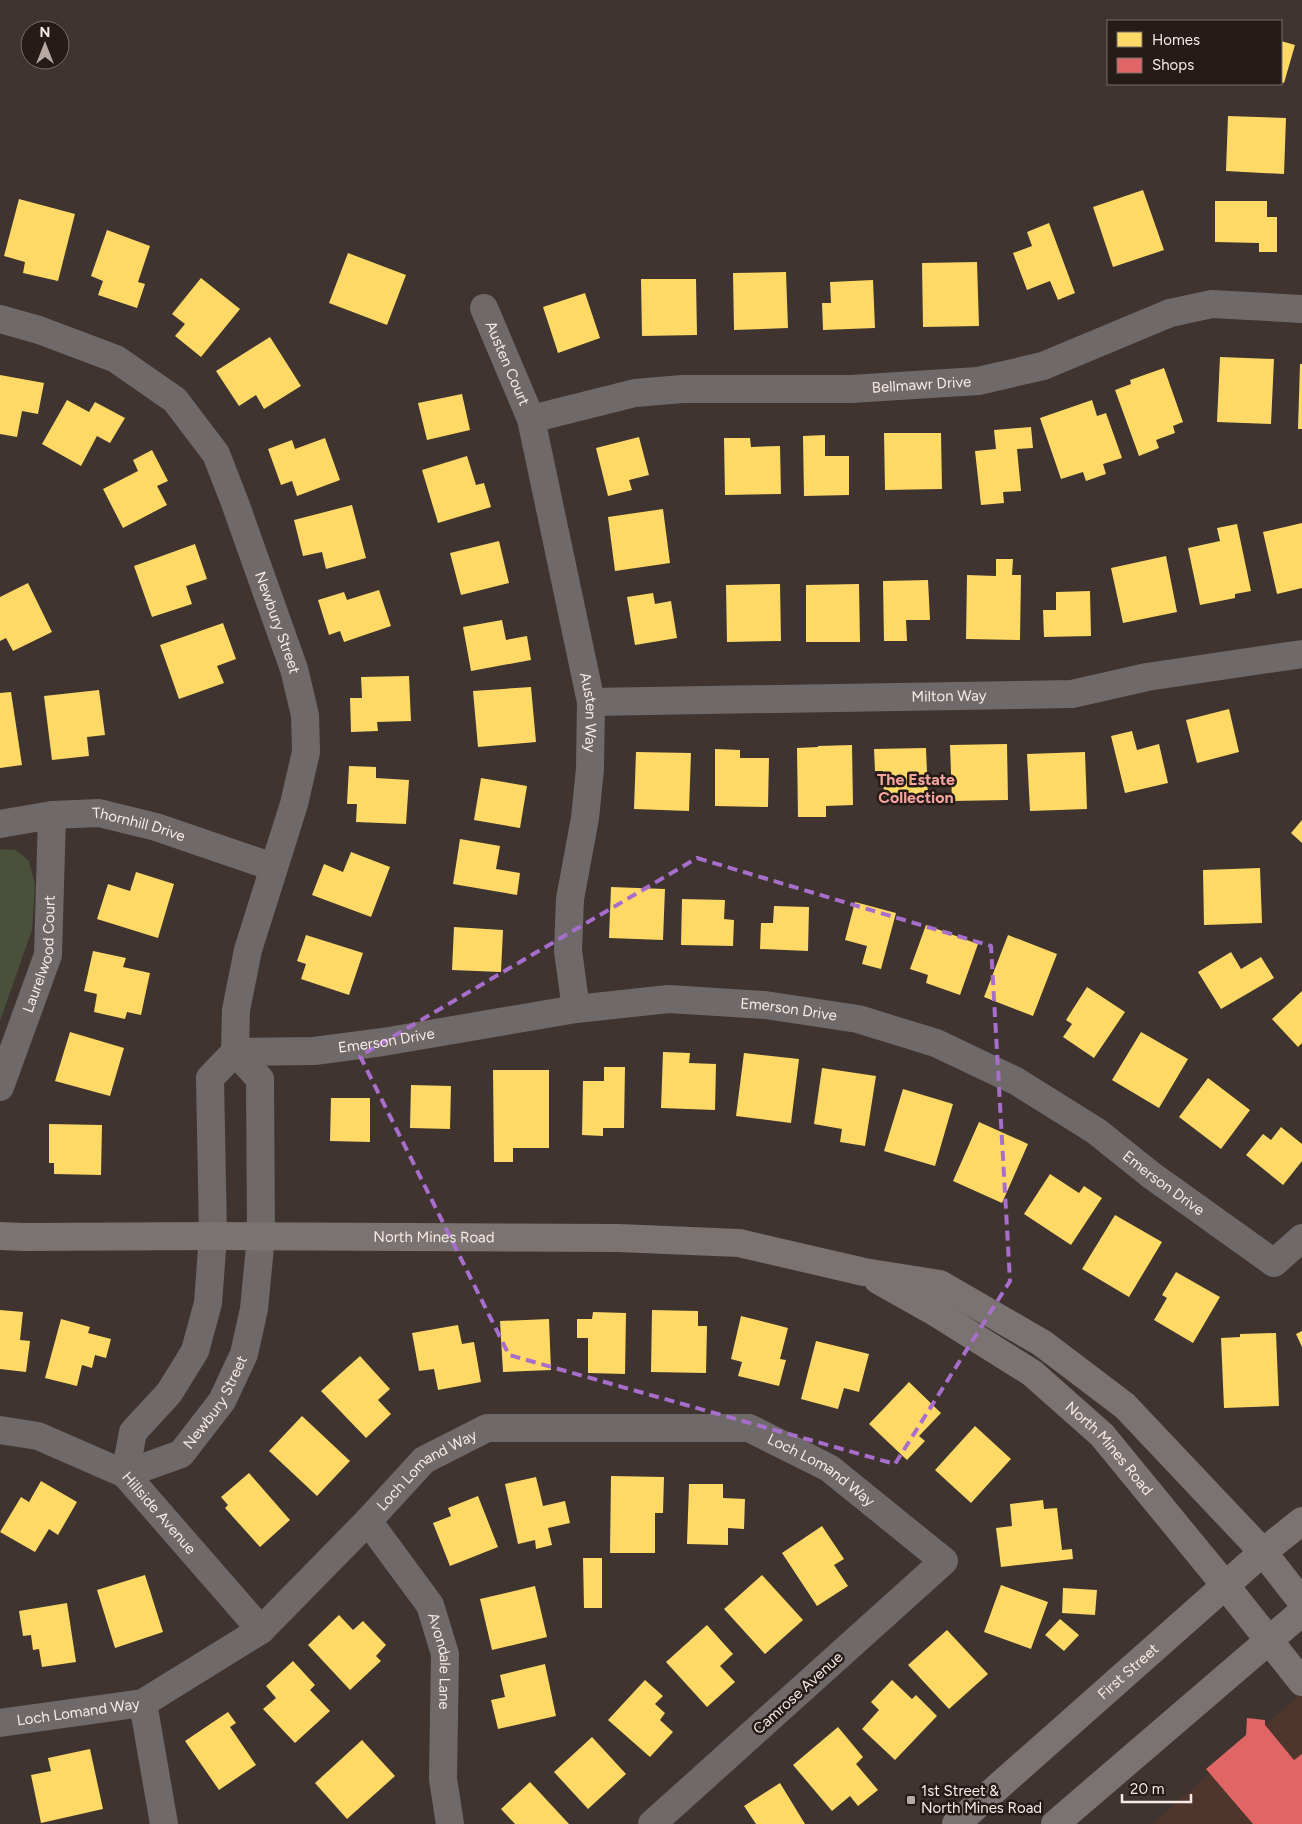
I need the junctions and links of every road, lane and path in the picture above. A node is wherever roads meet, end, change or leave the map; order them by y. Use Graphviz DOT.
graph roads {
  1 [pos="484,308"];
  2 [pos="1302,309"];
  3 [pos="0,319"];
  4 [pos="531,419"];
  5 [pos="1302,654"];
  6 [pos="592,702"];
  7 [pos="52,815"];
  8 [pos="0,824"];
  9 [pos="273,867"];
  10 [pos="576,1009"];
  11 [pos="235,1052"];
  12 [pos="0,1087"];
  13 [pos="0,1236"];
  14 [pos="213,1236"];
  15 [pos="261,1236"];
  16 [pos="1302,1238"];
  17 [pos="864,1272"];
  18 [pos="0,1430"];
  19 [pos="125,1474"];
  20 [pos="368,1521"];
  21 [pos="1302,1521"];
  22 [pos="1263,1552"];
  23 [pos="944,1561"];
  24 [pos="1225,1585"];
  25 [pos="1302,1602"];
  26 [pos="1302,1612"];
  27 [pos="261,1630"];
  28 [pos="1269,1641"];
  29 [pos="1302,1682"];
  30 [pos="142,1703"];
  31 [pos="0,1723"];
  32 [pos="164,1824"];
  33 [pos="450,1824"];
  34 [pos="652,1824"];
  35 [pos="956,1824"];
  36 [pos="1054,1824"];
  1 -- 4 [label="street, Austen Court"];
  2 -- 4 [label="street, Bellmawr Drive"];
  3 -- 9 [label="street, Newbury Street"];
  4 -- 6 [label="street, Austen Way"];
  5 -- 6 [label="street, Milton Way"];
  6 -- 10 [label="street, Austen Way"];
  7 -- 8 [label="street, Thornhill Drive"];
  7 -- 9 [label="street, Thornhill Drive"];
  7 -- 12 [label="street, Laurelwood Court"];
  9 -- 11 [label="street, Newbury Street"];
  10 -- 11 [label="street, Emerson Drive"];
  10 -- 16 [label="street, Emerson Drive"];
  11 -- 14 [label="street"];
  11 -- 15 [label="street, Newbury Street"];
  13 -- 14 [label="main road, North Mines Road"];
  14 -- 15 [label="main road, North Mines Road"];
  14 -- 19 [label="street"];
  15 -- 17 [label="main road, North Mines Road"];
  15 -- 19 [label="street, Newbury Street"];
  17 -- 22 [label="main road, North Mines Road"];
  17 -- 24 [label="main road, North Mines Road"];
  18 -- 19 [label="street, Hillside Avenue"];
  19 -- 27 [label="street, Hillside Avenue"];
  20 -- 23 [label="street, Loch Lomand Way"];
  20 -- 27 [label="street, Loch Lomand Way"];
  20 -- 33 [label="street, Avondale Lane"];
  21 -- 22 [label="main road, First Street"];
  22 -- 24 [label="main road, First Street"];
  22 -- 25 [label="main road, North Mines Road"];
  23 -- 34 [label="street, Camrose Avenue"];
  24 -- 28 [label="main road, North Mines Road"];
  24 -- 35 [label="main road, First Street"];
  26 -- 28 [label="main road"];
  27 -- 30 [label="street, Loch Lomand Way"];
  28 -- 29 [label="main road, North Mines Road"];
  28 -- 36 [label="main road"];
  30 -- 31 [label="street, Loch Lomand Way"];
  30 -- 32 [label="street"];
}
